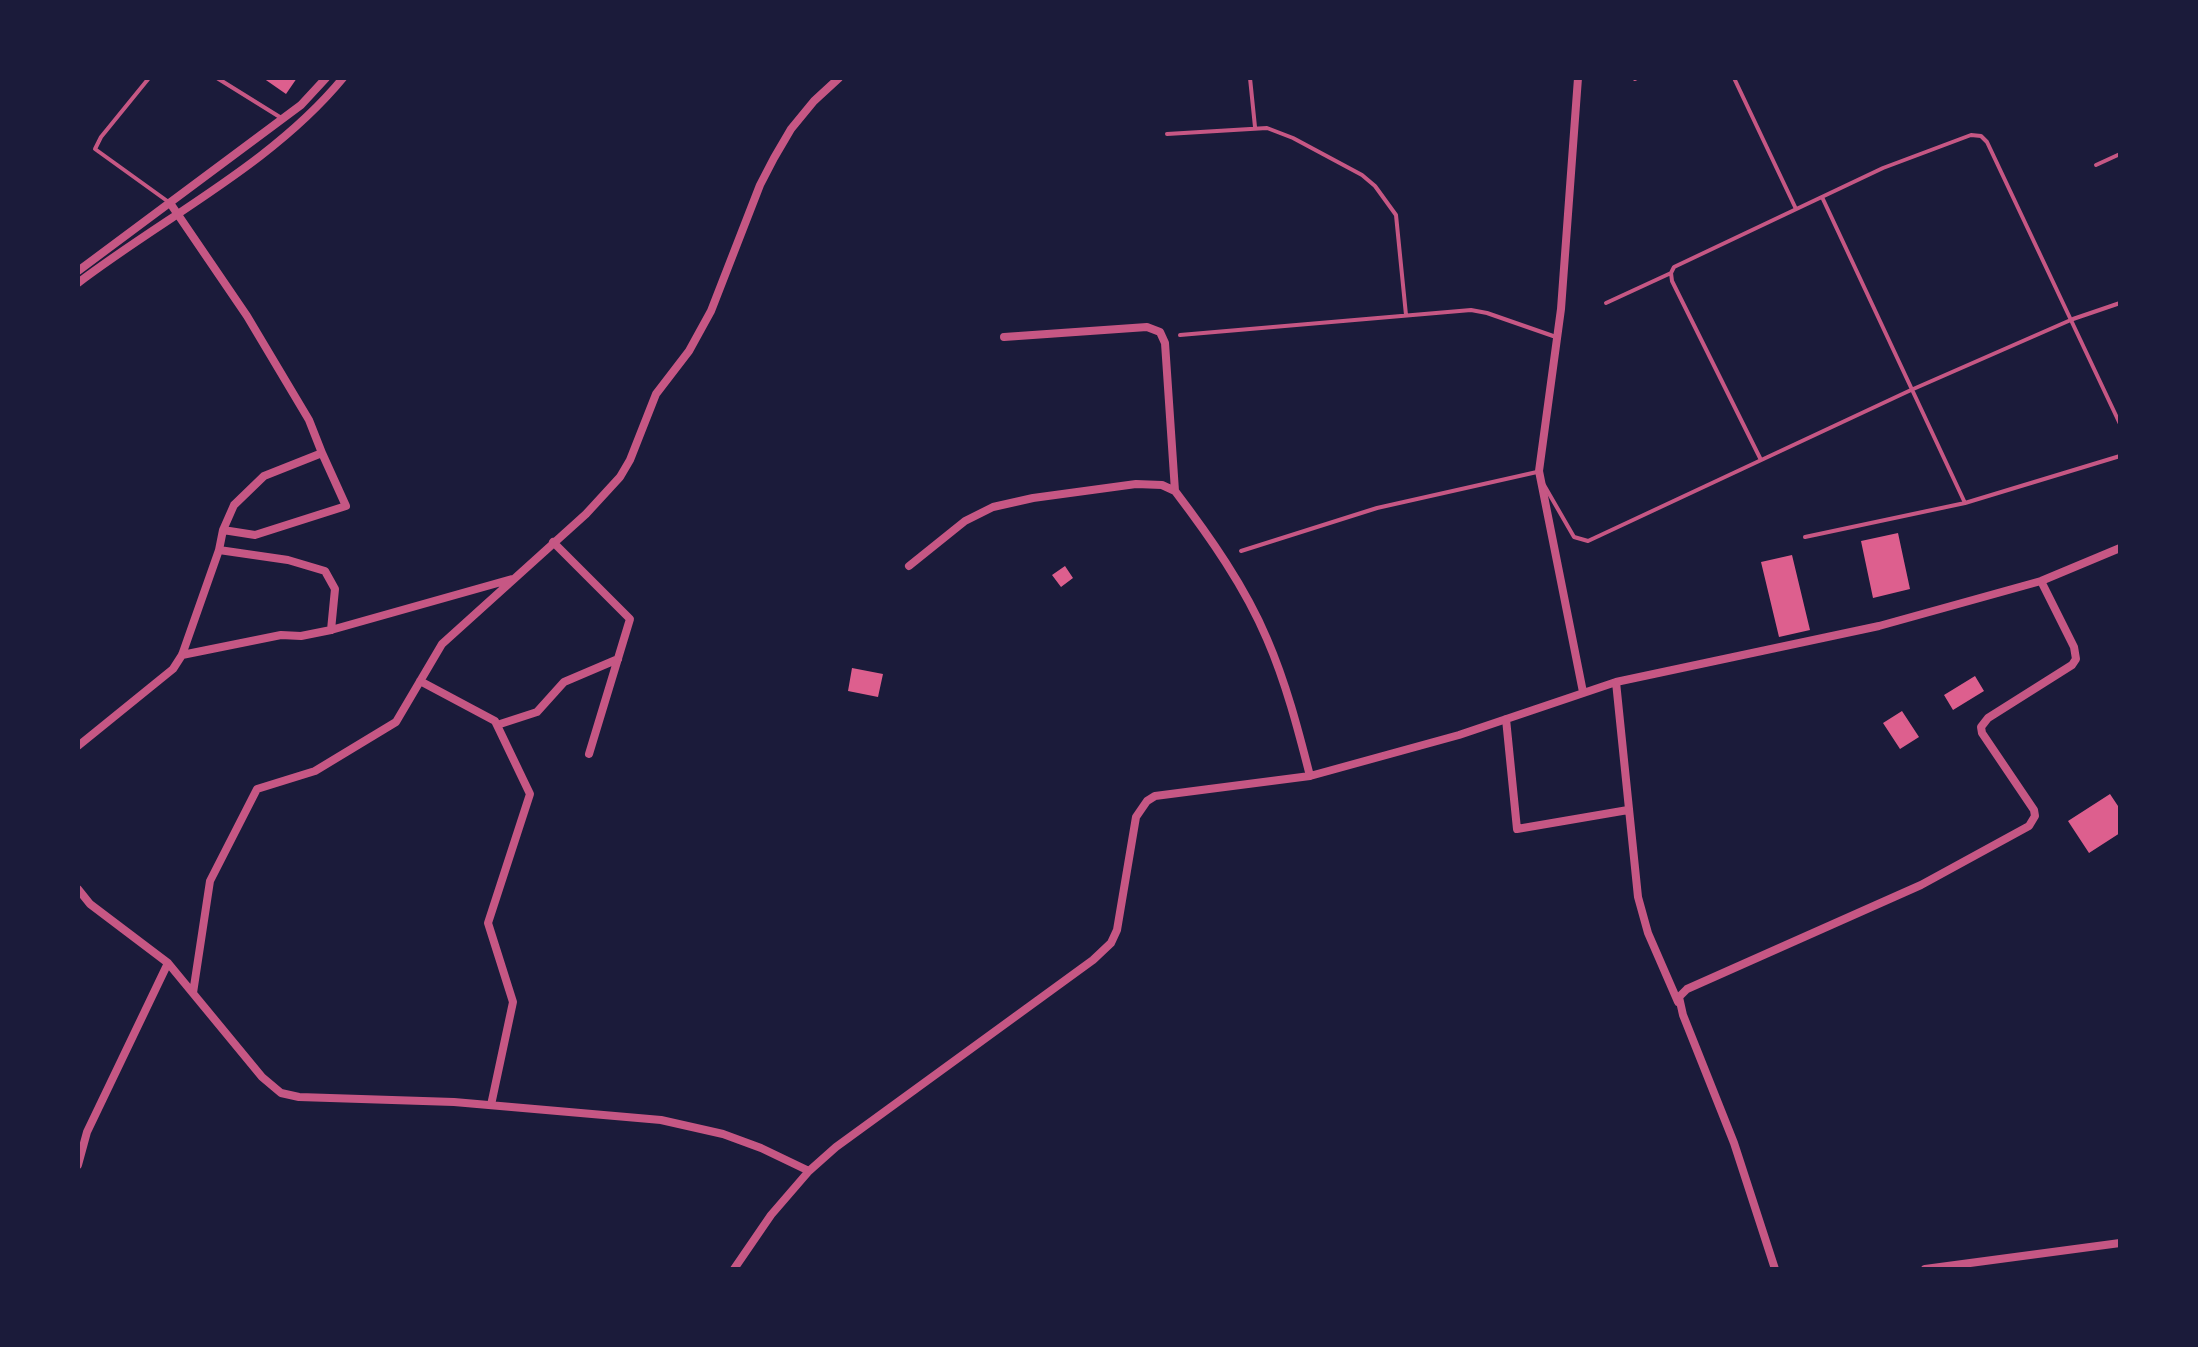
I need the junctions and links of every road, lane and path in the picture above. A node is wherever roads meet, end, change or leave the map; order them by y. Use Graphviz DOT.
graph roads {
  1 [pos="149,78"];
  2 [pos="217,78"];
  3 [pos="326,78"];
  4 [pos="343,78"];
  5 [pos="839,78"];
  6 [pos="1250,78"];
  7 [pos="1578,78"];
  8 [pos="1734,78"];
  9 [pos="283,119"];
  10 [pos="1255,127"];
  11 [pos="1167,134"];
  12 [pos="2120,154"];
  13 [pos="2096,165"];
  14 [pos="1822,197"];
  15 [pos="170,203"];
  16 [pos="1796,209"];
  17 [pos="177,214"];
  18 [pos="78,271"];
  19 [pos="1671,273"];
  20 [pos="78,283"];
  21 [pos="1606,303"];
  22 [pos="2120,303"];
  23 [pos="1406,315"];
  24 [pos="2073,319"];
  25 [pos="1180,335"];
  26 [pos="1004,337"];
  27 [pos="1558,338"];
  28 [pos="1911,390"];
  29 [pos="2120,424"];
  30 [pos="322,453"];
  31 [pos="2120,456"];
  32 [pos="1761,460"];
  33 [pos="1540,475"];
  34 [pos="1175,491"];
  35 [pos="1965,503"];
  36 [pos="223,530"];
  37 [pos="1805,537"];
  38 [pos="553,542"];
  39 [pos="2120,548"];
  40 [pos="219,550"];
  41 [pos="1241,551"];
  42 [pos="909,566"];
  43 [pos="514,578"];
  44 [pos="2041,581"];
  45 [pos="331,630"];
  46 [pos="182,655"];
  47 [pos="618,659"];
  48 [pos="420,681"];
  49 [pos="1616,682"];
  50 [pos="1583,692"];
  51 [pos="1506,719"];
  52 [pos="497,725"];
  53 [pos="78,746"];
  54 [pos="589,754"];
  55 [pos="1310,776"];
  56 [pos="1628,810"];
  57 [pos="78,889"];
  58 [pos="168,963"];
  59 [pos="193,993"];
  60 [pos="1679,1002"];
  61 [pos="491,1105"];
  62 [pos="78,1165"];
  63 [pos="809,1171"];
  64 [pos="2120,1243"];
  65 [pos="1998,1259"];
  66 [pos="734,1269"];
  67 [pos="1775,1269"];
  68 [pos="1925,1269"];
  69 [pos="2001,1269"];
  1 -- 15 [label="lane"];
  2 -- 9 [label="lane"];
  3 -- 9 [label="street"];
  4 -- 17 [label="street"];
  5 -- 38 [label="street"];
  6 -- 10 [label="lane"];
  7 -- 27 [label="street"];
  8 -- 16 [label="lane"];
  9 -- 15 [label="street"];
  10 -- 11 [label="lane"];
  10 -- 23 [label="lane"];
  12 -- 13 [label="lane"];
  14 -- 16 [label="lane"];
  14 -- 24 [label="lane"];
  14 -- 28 [label="lane"];
  15 -- 17 [label="street"];
  15 -- 18 [label="street"];
  16 -- 19 [label="lane"];
  17 -- 20 [label="street"];
  17 -- 30 [label="street"];
  19 -- 21 [label="lane"];
  19 -- 32 [label="lane"];
  22 -- 24 [label="lane"];
  23 -- 25 [label="lane"];
  23 -- 27 [label="lane"];
  24 -- 28 [label="lane"];
  24 -- 29 [label="lane"];
  26 -- 34 [label="street"];
  27 -- 33 [label="street"];
  28 -- 32 [label="lane"];
  28 -- 35 [label="lane"];
  30 -- 36 [label="street"];
  30 -- 36 [label="street"];
  31 -- 35 [label="lane"];
  32 -- 33 [label="lane"];
  33 -- 41 [label="lane"];
  33 -- 50 [label="street"];
  34 -- 42 [label="street"];
  34 -- 55 [label="street"];
  35 -- 37 [label="lane"];
  36 -- 40 [label="street"];
  38 -- 43 [label="street"];
  38 -- 47 [label="street"];
  39 -- 44 [label="street"];
  40 -- 45 [label="street"];
  40 -- 46 [label="street"];
  43 -- 45 [label="street"];
  43 -- 48 [label="street"];
  44 -- 49 [label="street"];
  44 -- 60 [label="street"];
  45 -- 46 [label="street"];
  46 -- 53 [label="street"];
  47 -- 52 [label="street"];
  47 -- 54 [label="street"];
  48 -- 52 [label="street"];
  48 -- 59 [label="street"];
  49 -- 50 [label="street"];
  49 -- 56 [label="street"];
  50 -- 51 [label="street"];
  51 -- 55 [label="street"];
  51 -- 56 [label="street"];
  52 -- 61 [label="street"];
  55 -- 63 [label="street"];
  56 -- 60 [label="street"];
  57 -- 58 [label="street"];
  58 -- 59 [label="street"];
  58 -- 62 [label="street"];
  59 -- 61 [label="street"];
  60 -- 67 [label="street"];
  61 -- 63 [label="street"];
  63 -- 66 [label="street"];
  64 -- 65 [label="street"];
  65 -- 68 [label="street"];
  65 -- 69 [label="street"];
}
